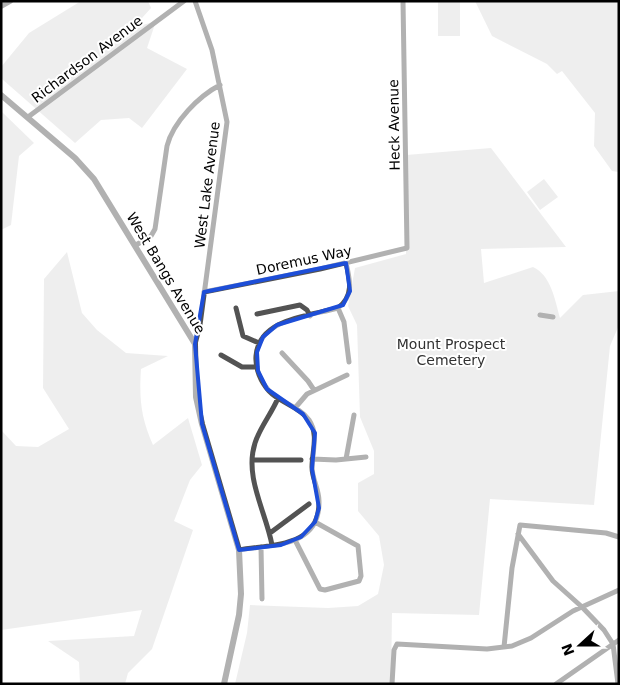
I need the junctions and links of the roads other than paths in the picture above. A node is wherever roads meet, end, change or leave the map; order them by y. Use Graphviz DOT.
graph roads {
  1 [pos="10,1"];
  2 [pos="184,1"];
  3 [pos="195,1"];
  4 [pos="403,1"];
  5 [pos="1,6"];
  6 [pos="220,86"];
  7 [pos="1,94"];
  8 [pos="28,118"];
  9 [pos="136,245"];
  10 [pos="407,248"];
  11 [pos="346,263"];
  12 [pos="204,292"];
  13 [pos="236,308"];
  14 [pos="338,308"];
  15 [pos="257,314"];
  16 [pos="540,315"];
  17 [pos="310,316"];
  18 [pos="553,317"];
  19 [pos="259,343"];
  20 [pos="195,344"];
  21 [pos="282,353"];
  22 [pos="220,355"];
  23 [pos="349,362"];
  24 [pos="257,366"];
  25 [pos="347,375"];
  26 [pos="314,390"];
  27 [pos="278,398"];
  28 [pos="295,408"];
  29 [pos="354,415"];
  30 [pos="366,457"];
  31 [pos="312,459"];
  32 [pos="346,459"];
  33 [pos="253,460"];
  34 [pos="301,460"];
  35 [pos="309,504"];
  36 [pos="316,522"];
  37 [pos="270,532"];
  38 [pos="518,534"];
  39 [pos="619,537"];
  40 [pos="295,540"];
  41 [pos="272,545"];
  42 [pos="261,546"];
  43 [pos="239,550"];
  44 [pos="619,590"];
  45 [pos="262,599"];
  46 [pos="582,607"];
  47 [pos="619,640"];
  48 [pos="613,644"];
  49 [pos="504,647"];
  50 [pos="224,684"];
  51 [pos="392,684"];
  52 [pos="556,684"];
  53 [pos="618,684"];
  1 -- 5 [label="street"];
  2 -- 8 [label="street, Richardson Avenue"];
  3 -- 6 [label="street, West Lake Avenue"];
  4 -- 10 [label="street, Heck Avenue"];
  6 -- 9 [label="street"];
  6 -- 12 [label="street, West Lake Avenue"];
  7 -- 8 [label="street, West Bangs Avenue"];
  8 -- 9 [label="street, West Bangs Avenue"];
  9 -- 20 [label="street, West Bangs Avenue"];
  10 -- 11 [label="street, Doremus Way"];
  11 -- 12 [label="street, Doremus Way"];
  11 -- 14 [label="street"];
  12 -- 20 [label="street, West Lake Avenue"];
  13 -- 19 [label="street"];
  14 -- 17 [label="street"];
  14 -- 23 [label="street"];
  15 -- 17 [label="street"];
  16 -- 18 [label="street"];
  17 -- 19 [label="street"];
  19 -- 24 [label="street"];
  20 -- 43 [label="street, West Bangs Avenue"];
  21 -- 26 [label="street"];
  22 -- 24 [label="street"];
  24 -- 27 [label="street"];
  25 -- 26 [label="street"];
  26 -- 28 [label="street"];
  27 -- 28 [label="street"];
  27 -- 33 [label="street"];
  28 -- 31 [label="street"];
  29 -- 32 [label="street"];
  30 -- 32 [label="street"];
  31 -- 32 [label="street"];
  31 -- 36 [label="street"];
  33 -- 34 [label="street"];
  33 -- 37 [label="street"];
  35 -- 37 [label="street"];
  36 -- 40 [label="street"];
  36 -- 40 [label="street"];
  37 -- 41 [label="street"];
  38 -- 39 [label="street"];
  38 -- 46 [label="street"];
  38 -- 49 [label="street"];
  40 -- 41 [label="street"];
  41 -- 42 [label="street"];
  42 -- 43 [label="street"];
  42 -- 45 [label="street"];
  43 -- 50 [label="street, West Bangs Avenue"];
  44 -- 46 [label="street"];
  46 -- 48 [label="street"];
  46 -- 49 [label="street"];
  47 -- 48 [label="street"];
  48 -- 52 [label="street"];
  48 -- 53 [label="street"];
  49 -- 51 [label="street"];
}
